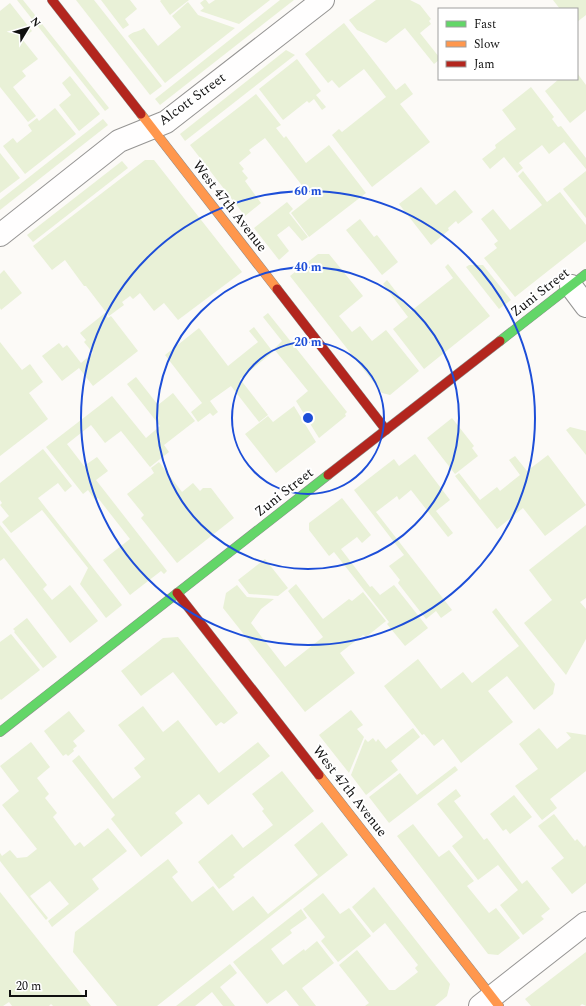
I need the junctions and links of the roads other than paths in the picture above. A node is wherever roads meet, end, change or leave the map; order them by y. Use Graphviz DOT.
graph roads {
  1 [pos="52,0"];
  2 [pos="323,0"];
  3 [pos="151,128"];
  4 [pos="0,235"];
  5 [pos="578,280"];
  6 [pos="586,306"];
  7 [pos="386,430"];
  8 [pos="177,593"];
  9 [pos="0,732"];
  10 [pos="586,923"];
  11 [pos="491,1003"];
  1 -- 3 [label="street, West 47th Avenue"];
  2 -- 3 [label="street, Alcott Street"];
  3 -- 4 [label="street, Alcott Street"];
  3 -- 7 [label="street, West 47th Avenue"];
  5 -- 6 [label="street"];
  5 -- 7 [label="street, Zuni Street"];
  7 -- 8 [label="street, Zuni Street"];
  8 -- 9 [label="street, Zuni Street"];
  8 -- 11 [label="street, West 47th Avenue"];
  10 -- 11 [label="street"];
}
